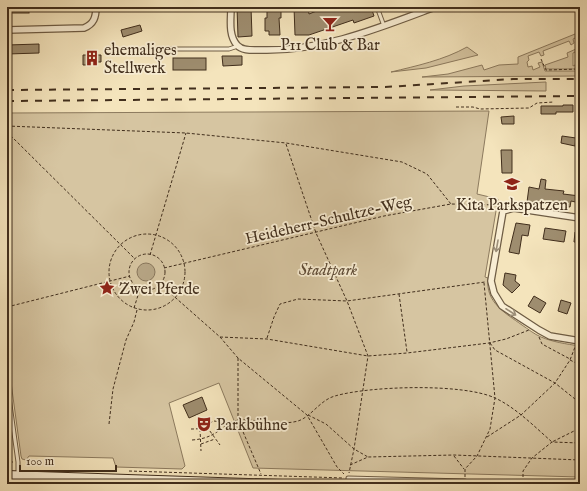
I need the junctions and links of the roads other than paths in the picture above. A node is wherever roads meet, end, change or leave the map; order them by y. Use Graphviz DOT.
graph roads {
  1 [pos="96,7"];
  2 [pos="231,7"];
  3 [pos="377,7"];
  4 [pos="435,7"];
  5 [pos="384,26"];
  6 [pos="7,30"];
  7 [pos="238,46"];
  8 [pos="157,49"];
  9 [pos="580,218"];
  10 [pos="579,341"];
  11 [pos="7,383"];
  12 [pos="7,475"];
  13 [pos="18,475"];
  14 [pos="465,481"];
  15 [pos="282,484"];
  16 [pos="348,484"];
  1 -- 6 [label="street"];
  2 -- 7 [label="street"];
  3 -- 5 [label="lane"];
  4 -- 5 [label="street"];
  5 -- 7 [label="street"];
  7 -- 8 [label="lane"];
  9 -- 10 [label="street, one-way"];
  11 -- 13 [label="lane"];
  12 -- 13 [label="main road"];
  13 -- 15 [label="main road"];
  14 -- 16 [label="lane"];
}
